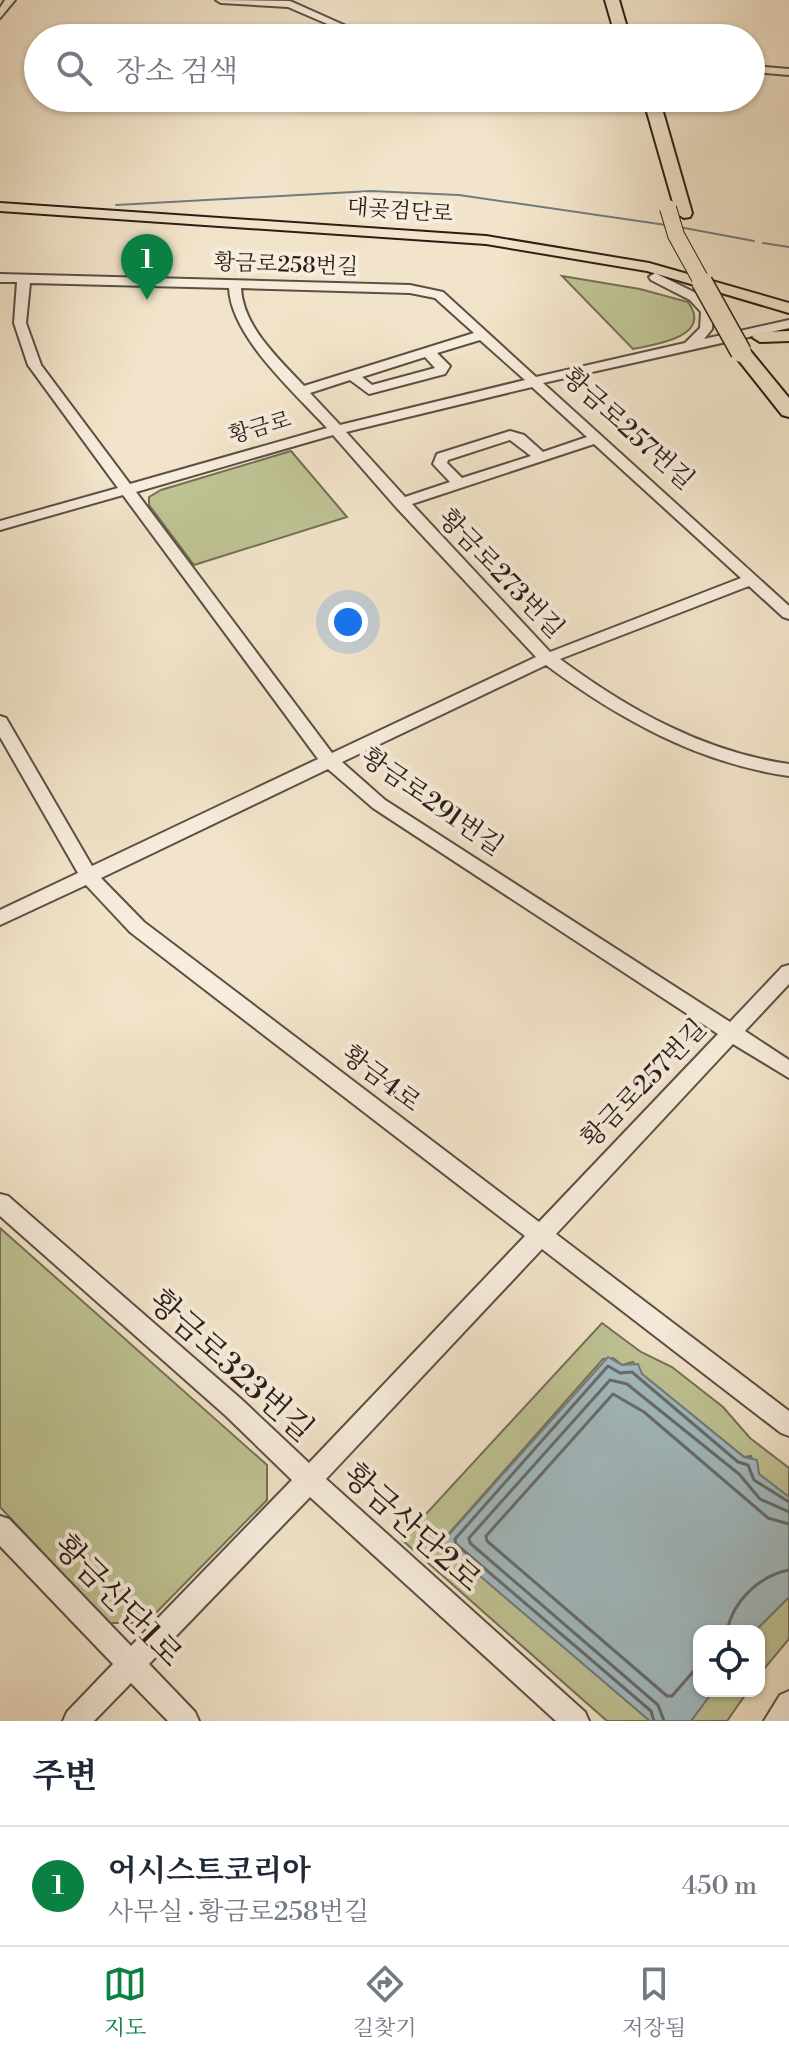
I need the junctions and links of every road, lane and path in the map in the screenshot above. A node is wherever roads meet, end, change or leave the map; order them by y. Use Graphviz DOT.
graph roads {
  1 [pos="10,0"];
  2 [pos="221,0"];
  3 [pos="612,0"];
  4 [pos="623,0"];
  5 [pos="0,15"];
  6 [pos="337,24"];
  7 [pos="619,24"];
  8 [pos="630,24"];
  9 [pos="765,70"];
  10 [pos="789,72"];
  11 [pos="644,112"];
  12 [pos="654,112"];
  13 [pos="0,207"];
  14 [pos="676,211"];
  15 [pos="0,215"];
  16 [pos="655,277"];
  17 [pos="0,278"];
  18 [pos="24,278"];
  19 [pos="235,283"];
  20 [pos="789,306"];
  21 [pos="789,316"];
  22 [pos="789,324"];
  23 [pos="789,333"];
  24 [pos="482,335"];
  25 [pos="690,346"];
  26 [pos="753,347"];
  27 [pos="427,351"];
  28 [pos="353,376"];
  29 [pos="535,383"];
  30 [pos="789,390"];
  31 [pos="301,391"];
  32 [pos="789,411"];
  33 [pos="335,430"];
  34 [pos="596,439"];
  35 [pos="541,457"];
  36 [pos="459,483"];
  37 [pos="126,491"];
  38 [pos="400,503"];
  39 [pos="0,526"];
  40 [pos="751,580"];
  41 [pos="789,614"];
  42 [pos="547,658"];
  43 [pos="0,722"];
  44 [pos="329,762"];
  45 [pos="789,770"];
  46 [pos="88,875"];
  47 [pos="0,918"];
  48 [pos="789,972"];
  49 [pos="732,1033"];
  50 [pos="789,1070"];
  51 [pos="0,1203"];
  52 [pos="540,1235"];
  53 [pos="787,1420"];
  54 [pos="309,1480"];
  55 [pos="0,1528"];
  56 [pos="132,1663"];
  57 [pos="789,1704"];
  58 [pos="76,1721"];
  59 [pos="186,1721"];
  60 [pos="576,1721"];
  61 [pos="777,1721"];
  1 -- 5 [label="street"];
  2 -- 6 [label="street"];
  3 -- 7 [label="highway"];
  4 -- 8 [label="highway"];
  9 -- 10 [label="street"];
  11 -- 14 [label="highway"];
  12 -- 14 [label="highway"];
  13 -- 20 [label="main road, 대곶검단로"];
  14 -- 26 [label="highway"];
  15 -- 16 [label="main road, 대곶검단로"];
  16 -- 21 [label="main road, 대곶검단로"];
  16 -- 25 [label="street"];
  17 -- 18 [label="street, 황금로258번길"];
  18 -- 19 [label="street, 황금로258번길"];
  18 -- 37 [label="street, 황금로291번길"];
  19 -- 24 [label="street, 황금로258번길"];
  19 -- 31 [label="street, 황금로273번길"];
  22 -- 25 [label="street, 황금로"];
  23 -- 26 [label="main road"];
  24 -- 27 [label="street"];
  24 -- 29 [label="street, 황금로258번길"];
  25 -- 29 [label="street, 황금로"];
  26 -- 29 [label="street, 황금로"];
  26 -- 30 [label="highway"];
  26 -- 32 [label="highway"];
  27 -- 28 [label="street"];
  27 -- 28 [label="street"];
  28 -- 31 [label="street"];
  29 -- 33 [label="street, 황금로"];
  29 -- 34 [label="street, 황금로257번길"];
  31 -- 33 [label="street, 황금로273번길"];
  33 -- 37 [label="street, 황금로"];
  33 -- 38 [label="street, 황금로273번길"];
  34 -- 35 [label="street"];
  34 -- 40 [label="street, 황금로257번길"];
  35 -- 36 [label="street"];
  35 -- 36 [label="street"];
  36 -- 38 [label="street"];
  37 -- 39 [label="street, 황금로"];
  37 -- 44 [label="street, 황금로291번길"];
  38 -- 42 [label="street, 황금로273번길"];
  40 -- 41 [label="street, 황금로257번길"];
  40 -- 42 [label="street"];
  42 -- 44 [label="street"];
  42 -- 45 [label="street, 황금로273번길"];
  43 -- 46 [label="street, 황금4로"];
  44 -- 46 [label="street"];
  44 -- 49 [label="street, 황금로291번길"];
  46 -- 47 [label="street"];
  46 -- 52 [label="street, 황금4로"];
  48 -- 49 [label="street, 황금로257번길"];
  49 -- 50 [label="street, 황금로291번길"];
  49 -- 52 [label="street, 황금로257번길"];
  51 -- 54 [label="street, 황금로323번길"];
  52 -- 53 [label="street, 황금4로"];
  52 -- 54 [label="street, 황금로323번길"];
  54 -- 56 [label="street, 황금산단2로"];
  54 -- 60 [label="street, 황금산단2로"];
  55 -- 56 [label="street, 황금산단1로"];
  56 -- 58 [label="street, 황금산단2로"];
  56 -- 59 [label="street, 황금산단1로"];
  57 -- 61 [label="street"];
}
